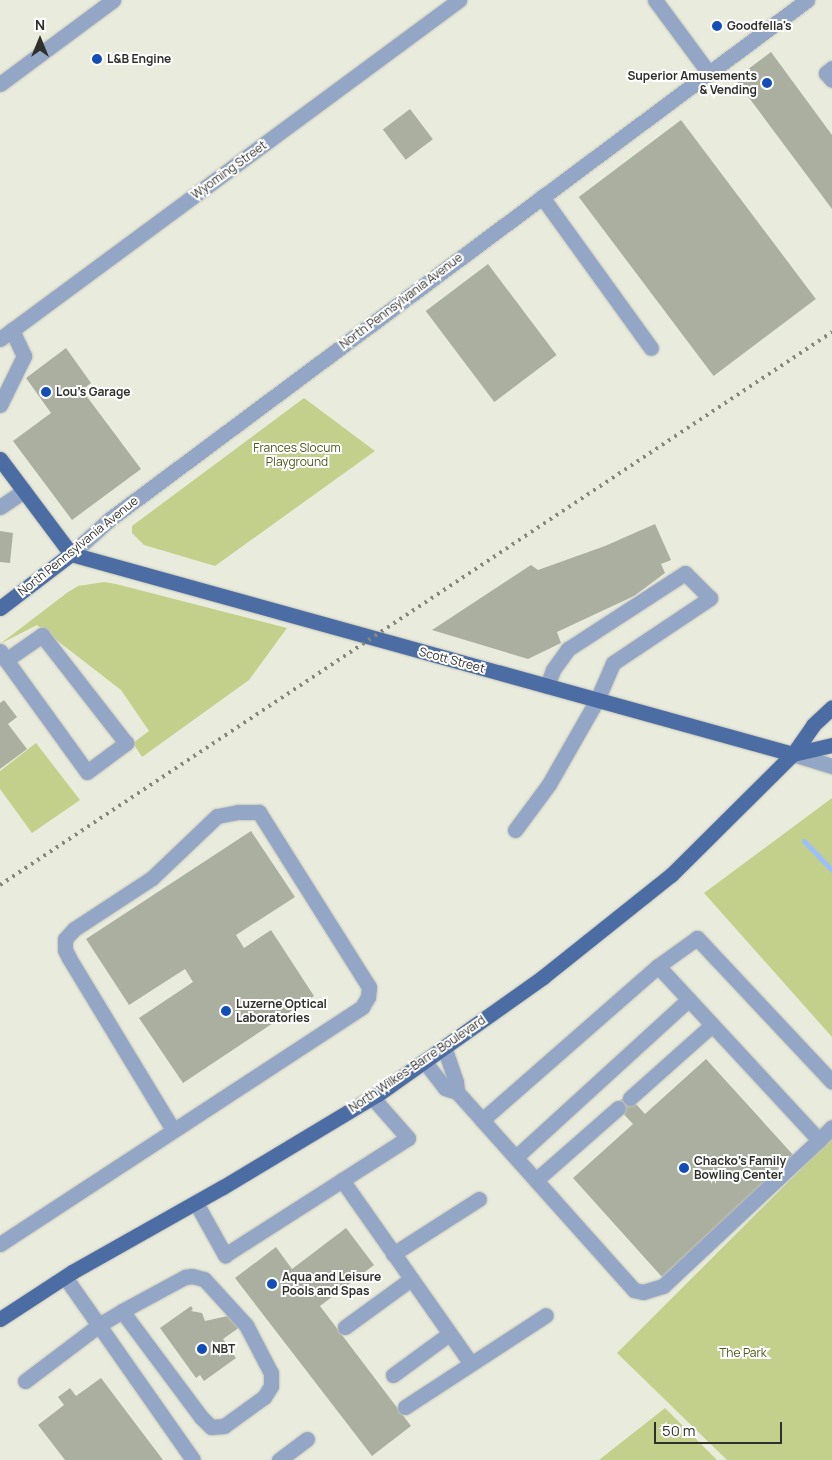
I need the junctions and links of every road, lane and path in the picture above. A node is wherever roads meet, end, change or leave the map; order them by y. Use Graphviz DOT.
graph roads {
  1 [pos="113,0"];
  2 [pos="459,0"];
  3 [pos="655,0"];
  4 [pos="807,0"];
  5 [pos="832,68"];
  6 [pos="708,72"];
  7 [pos="832,80"];
  8 [pos="0,84"];
  9 [pos="542,197"];
  10 [pos="12,330"];
  11 [pos="0,339"];
  12 [pos="651,348"];
  13 [pos="0,405"];
  14 [pos="0,459"];
  15 [pos="24,491"];
  16 [pos="0,507"];
  17 [pos="71,554"];
  18 [pos="0,606"];
  19 [pos="3,655"];
  20 [pos="548,686"];
  21 [pos="597,700"];
  22 [pos="832,708"];
  23 [pos="832,745"];
  24 [pos="793,754"];
  25 [pos="832,766"];
  26 [pos="515,830"];
  27 [pos="658,966"];
  28 [pos="689,999"];
  29 [pos="712,1025"];
  30 [pos="444,1047"];
  31 [pos="424,1061"];
  32 [pos="832,1082"];
  33 [pos="457,1092"];
  34 [pos="372,1097"];
  35 [pos="630,1098"];
  36 [pos="618,1108"];
  37 [pos="482,1120"];
  38 [pos="832,1128"];
  39 [pos="173,1130"];
  40 [pos="819,1140"];
  41 [pos="516,1157"];
  42 [pos="342,1180"];
  43 [pos="536,1180"];
  44 [pos="479,1199"];
  45 [pos="196,1203"];
  46 [pos="0,1244"];
  47 [pos="393,1254"];
  48 [pos="65,1277"];
  49 [pos="411,1279"];
  50 [pos="122,1311"];
  51 [pos="546,1315"];
  52 [pos="0,1319"];
  53 [pos="99,1325"];
  54 [pos="345,1326"];
  55 [pos="449,1334"];
  56 [pos="470,1362"];
  57 [pos="393,1375"];
  58 [pos="25,1381"];
  59 [pos="405,1406"];
  60 [pos="307,1439"];
  61 [pos="193,1460"];
  62 [pos="279,1460"];
  1 -- 8 [label="street"];
  2 -- 10 [label="street, Wyoming Street"];
  3 -- 6 [label="street"];
  4 -- 6 [label="street, North Pennsylvania Avenue"];
  5 -- 7 [label="street"];
  6 -- 9 [label="street, North Pennsylvania Avenue"];
  9 -- 12 [label="street"];
  9 -- 17 [label="street, North Pennsylvania Avenue"];
  10 -- 11 [label="street, Wyoming Street"];
  10 -- 13 [label="street"];
  14 -- 15 [label="main road"];
  15 -- 16 [label="street"];
  15 -- 17 [label="main road"];
  17 -- 18 [label="main road, North Pennsylvania Avenue"];
  17 -- 20 [label="main road, Scott Street"];
  19 -- 19 [label="street"];
  20 -- 21 [label="main road, Scott Street"];
  20 -- 21 [label="street"];
  21 -- 24 [label="main road, Scott Street"];
  21 -- 26 [label="street"];
  22 -- 24 [label="main road, North Wilkes-Barre Boulevard"];
  23 -- 24 [label="main road"];
  24 -- 25 [label="street, Scott Street"];
  24 -- 30 [label="main road, North Wilkes-Barre Boulevard"];
  27 -- 28 [label="street"];
  27 -- 32 [label="street"];
  27 -- 37 [label="street"];
  28 -- 29 [label="street"];
  28 -- 41 [label="street"];
  29 -- 35 [label="street"];
  29 -- 40 [label="street"];
  30 -- 31 [label="main road, North Wilkes-Barre Boulevard"];
  30 -- 33 [label="street"];
  31 -- 33 [label="street"];
  31 -- 34 [label="main road, North Wilkes-Barre Boulevard"];
  33 -- 37 [label="street"];
  34 -- 42 [label="street"];
  34 -- 45 [label="main road, North Wilkes-Barre Boulevard"];
  36 -- 43 [label="street"];
  37 -- 41 [label="street"];
  38 -- 40 [label="street"];
  39 -- 39 [label="street"];
  39 -- 46 [label="street"];
  40 -- 43 [label="street"];
  41 -- 43 [label="street"];
  42 -- 45 [label="street"];
  42 -- 47 [label="street"];
  44 -- 47 [label="street"];
  45 -- 48 [label="main road, North Wilkes-Barre Boulevard"];
  47 -- 49 [label="street"];
  48 -- 52 [label="main road, North Wilkes-Barre Boulevard"];
  48 -- 53 [label="street"];
  49 -- 54 [label="street"];
  49 -- 55 [label="street"];
  50 -- 50 [label="street"];
  50 -- 53 [label="street"];
  51 -- 56 [label="street"];
  53 -- 58 [label="street"];
  53 -- 61 [label="street"];
  55 -- 56 [label="street"];
  55 -- 57 [label="street"];
  56 -- 59 [label="street"];
  60 -- 62 [label="street"];
}
